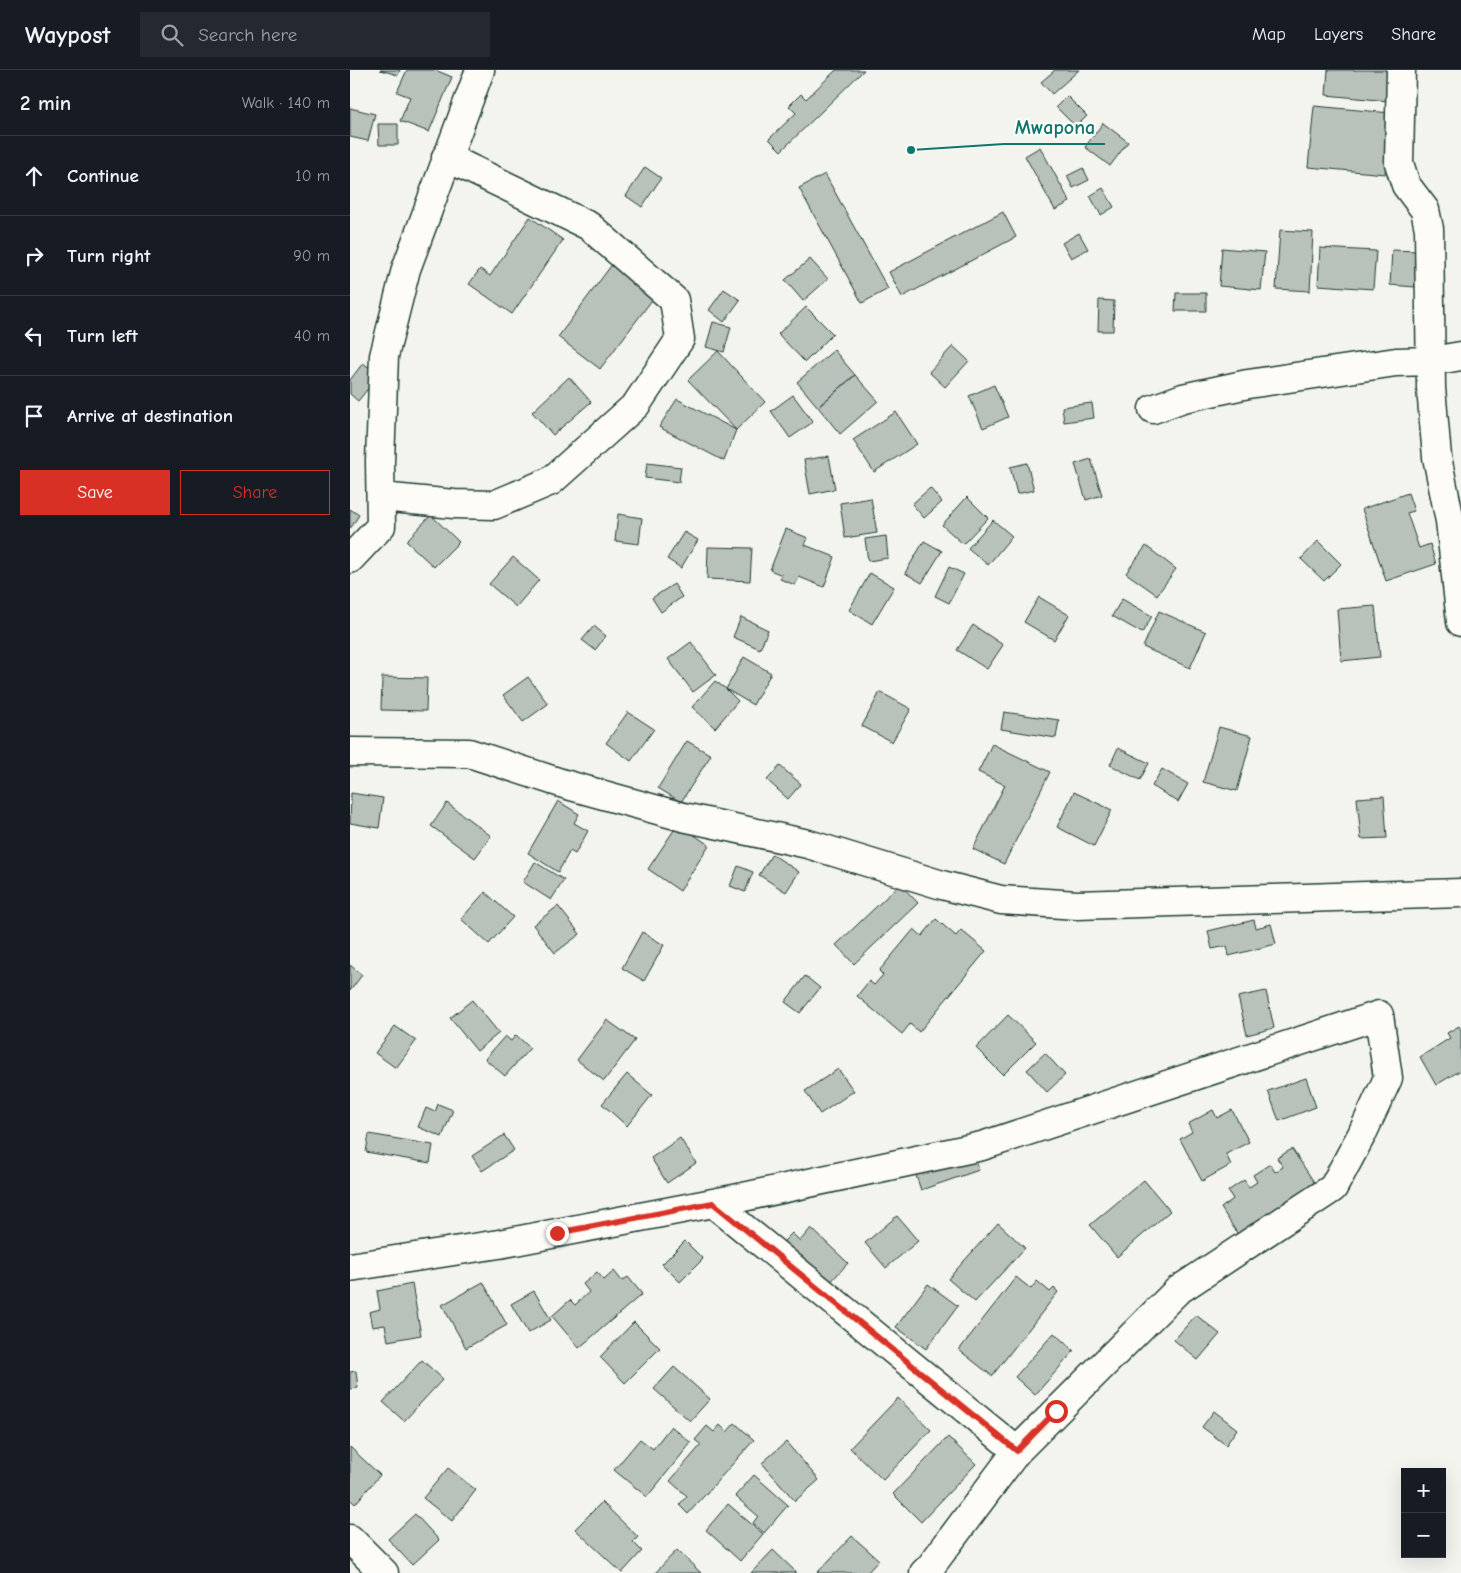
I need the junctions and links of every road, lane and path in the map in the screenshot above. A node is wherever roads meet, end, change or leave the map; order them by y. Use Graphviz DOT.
graph roads {
  1 [pos="480,70"];
  2 [pos="1401,70"];
  3 [pos="446,157"];
  4 [pos="1461,356"];
  5 [pos="1432,361"];
  6 [pos="1153,409"];
  7 [pos="380,498"];
  8 [pos="350,559"];
  9 [pos="1461,622"];
  10 [pos="350,752"];
  11 [pos="1461,893"];
  12 [pos="713,1203"];
  13 [pos="350,1267"];
  14 [pos="1017,1451"];
  15 [pos="350,1539"];
  16 [pos="384,1573"];
  17 [pos="924,1573"];
  1 -- 3 [label="street"];
  2 -- 5 [label="street"];
  3 -- 7 [label="street"];
  3 -- 7 [label="street"];
  4 -- 5 [label="street"];
  5 -- 6 [label="street"];
  5 -- 9 [label="street"];
  7 -- 8 [label="street"];
  10 -- 11 [label="street"];
  12 -- 13 [label="street"];
  12 -- 14 [label="street"];
  12 -- 14 [label="street"];
  14 -- 17 [label="street"];
  15 -- 16 [label="street"];
}
